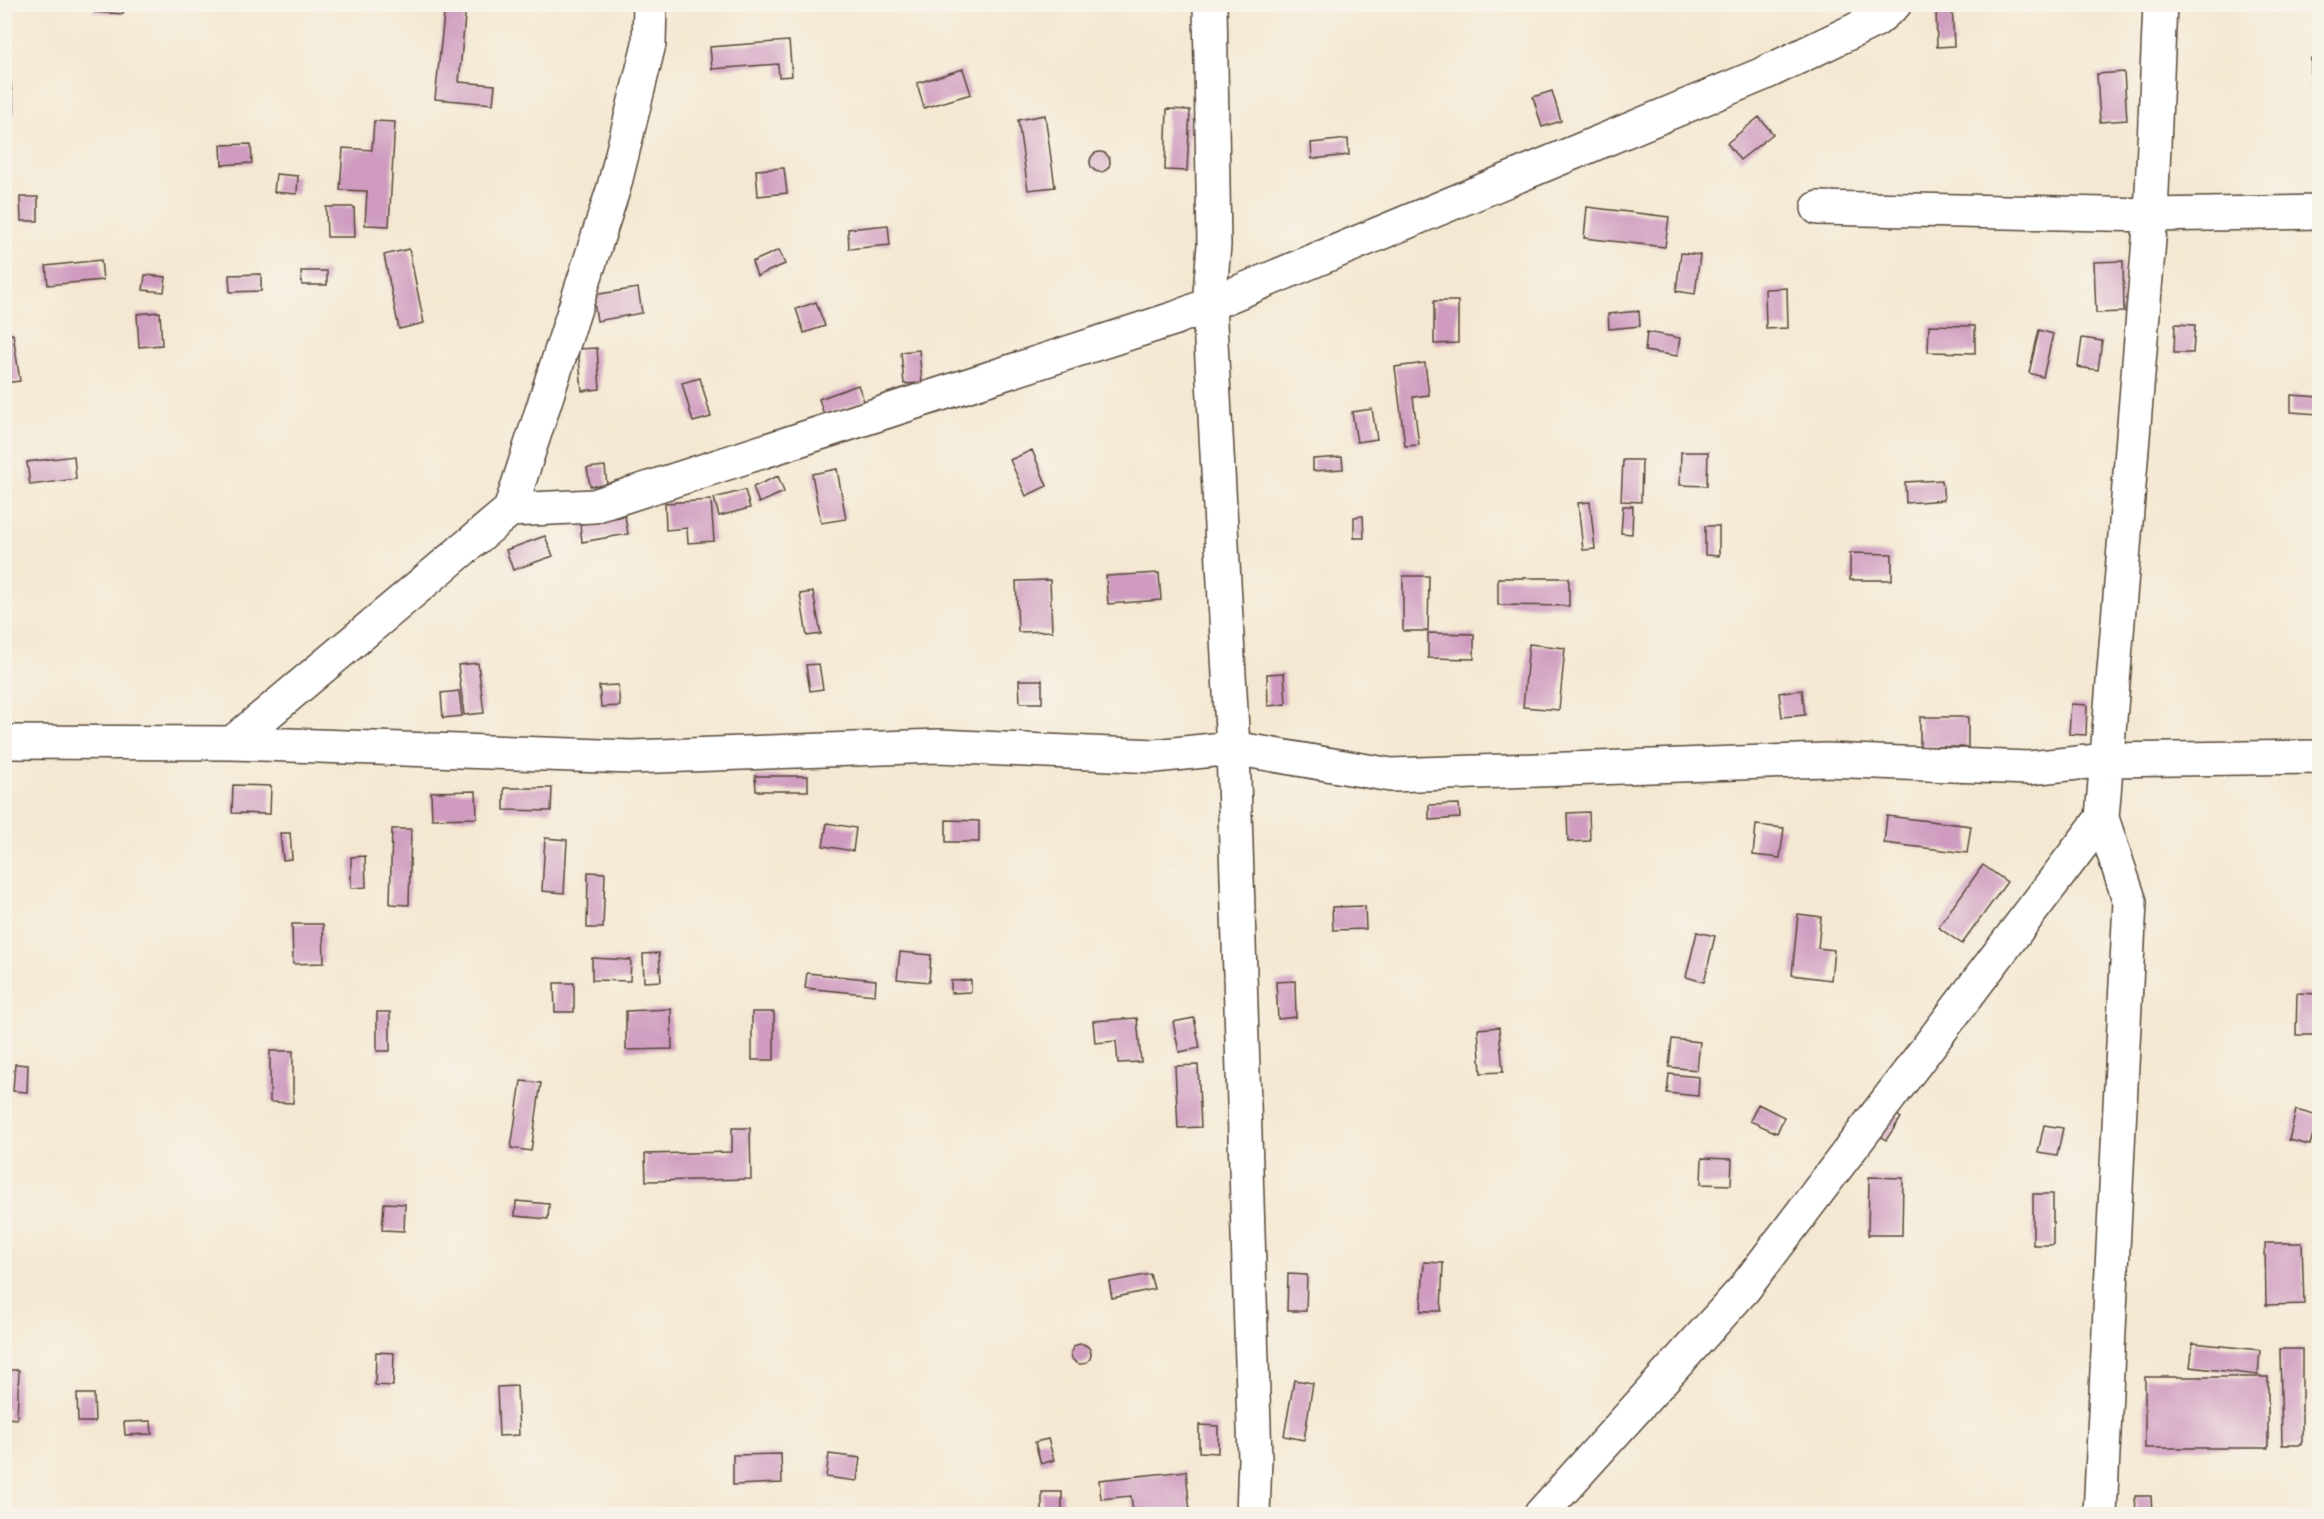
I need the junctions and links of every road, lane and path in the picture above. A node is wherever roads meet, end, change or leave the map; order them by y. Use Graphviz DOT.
graph roads {
  1 [pos="650,4"];
  2 [pos="1210,4"];
  3 [pos="2160,4"];
  4 [pos="1882,10"];
  5 [pos="1818,208"];
  6 [pos="2319,212"];
  7 [pos="2151,215"];
  8 [pos="1209,305"];
  9 [pos="510,510"];
  10 [pos="4,742"];
  11 [pos="232,743"];
  12 [pos="1233,748"];
  13 [pos="2319,757"];
  14 [pos="2107,760"];
  15 [pos="2102,819"];
  16 [pos="1253,1515"];
  17 [pos="1540,1515"];
  18 [pos="2100,1515"];
  1 -- 9 [label="street"];
  2 -- 8 [label="street"];
  3 -- 7 [label="street"];
  4 -- 8 [label="street"];
  5 -- 7 [label="street"];
  6 -- 7 [label="street"];
  7 -- 14 [label="street"];
  8 -- 9 [label="street"];
  8 -- 12 [label="street"];
  9 -- 11 [label="street"];
  10 -- 11 [label="street"];
  11 -- 12 [label="street"];
  12 -- 14 [label="street"];
  12 -- 16 [label="street"];
  13 -- 14 [label="street"];
  14 -- 15 [label="street"];
  15 -- 17 [label="street"];
  15 -- 18 [label="street"];
}
